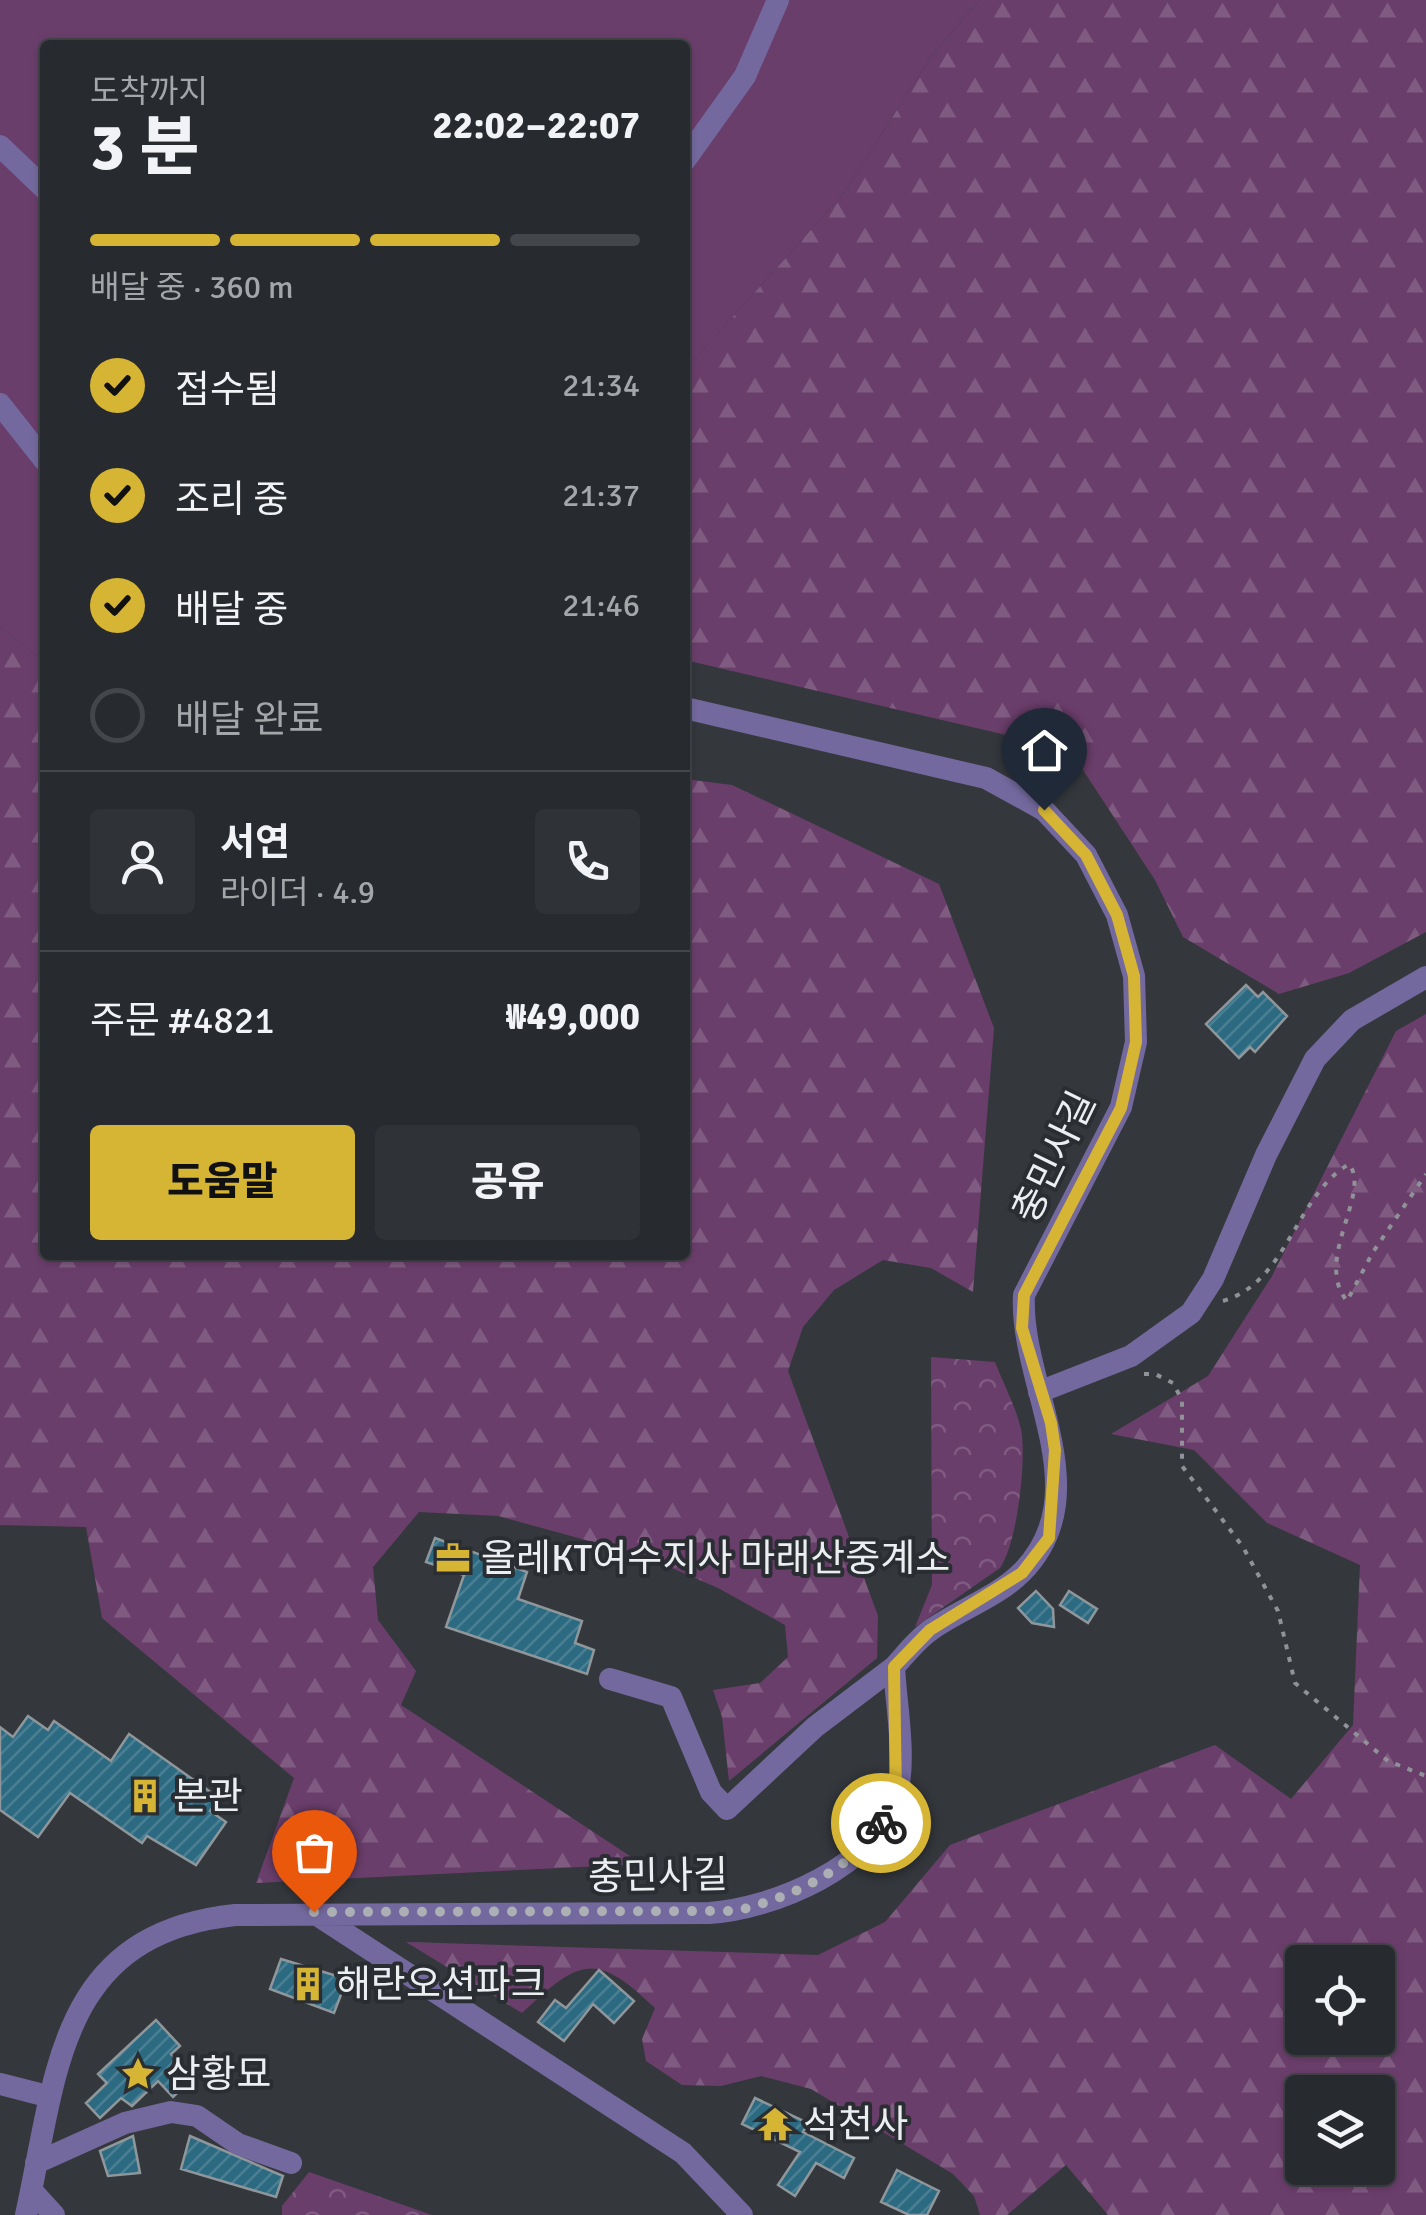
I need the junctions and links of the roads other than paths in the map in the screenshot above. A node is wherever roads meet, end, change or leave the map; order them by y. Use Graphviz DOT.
graph roads {
  1 [pos="778,0"];
  2 [pos="0,146"];
  3 [pos="690,153"];
  4 [pos="40,185"];
  5 [pos="0,404"];
  6 [pos="40,455"];
  7 [pos="690,709"];
  8 [pos="1426,978"];
  9 [pos="1038,1392"];
  10 [pos="894,1667"];
  11 [pos="610,1679"];
  12 [pos="314,1912"];
  13 [pos="0,2084"];
  14 [pos="47,2096"];
  15 [pos="36,2162"];
  16 [pos="291,2162"];
  17 [pos="32,2191"];
  18 [pos="26,2215"];
  19 [pos="54,2215"];
  20 [pos="742,2215"];
  1 -- 3 [label="street"];
  2 -- 4 [label="street"];
  5 -- 6 [label="street"];
  7 -- 9 [label="street, 충민사길"];
  8 -- 9 [label="street"];
  9 -- 10 [label="street, 충민사길"];
  10 -- 11 [label="street"];
  10 -- 12 [label="street, 충민사길"];
  12 -- 14 [label="street, 충민사길"];
  12 -- 20 [label="street"];
  13 -- 14 [label="street"];
  14 -- 15 [label="street, 충민사길"];
  15 -- 16 [label="street"];
  15 -- 17 [label="street, 충민사길"];
  17 -- 18 [label="street, 충민사길"];
  17 -- 19 [label="street"];
}
